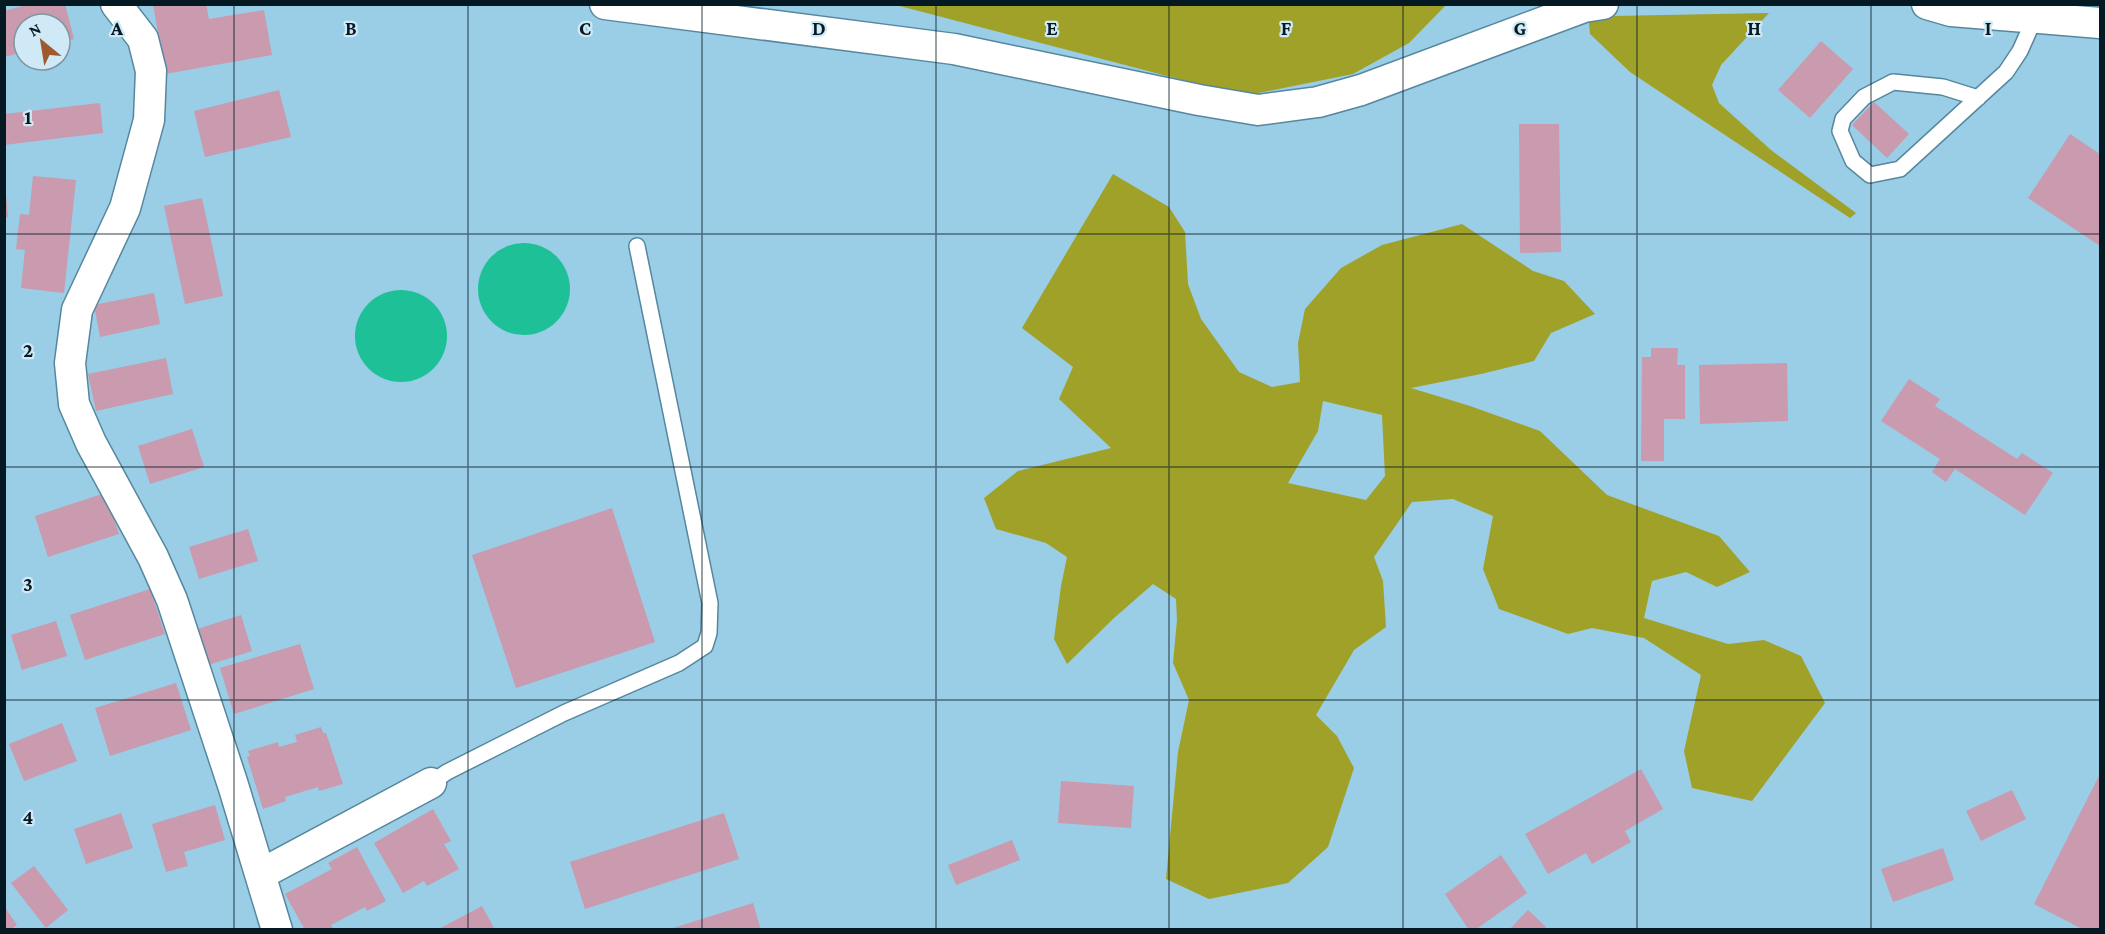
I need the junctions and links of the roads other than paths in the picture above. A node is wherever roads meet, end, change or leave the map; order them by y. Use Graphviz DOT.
graph roads {
  1 [pos="116,4"];
  2 [pos="605,4"];
  3 [pos="1603,4"];
  4 [pos="1927,4"];
  5 [pos="2038,12"];
  6 [pos="2100,23"];
  7 [pos="1978,98"];
  8 [pos="637,246"];
  9 [pos="431,783"];
  10 [pos="261,874"];
  11 [pos="277,930"];
  1 -- 10 [label="street"];
  2 -- 3 [label="street"];
  4 -- 5 [label="street"];
  5 -- 6 [label="street"];
  5 -- 7 [label="lane"];
  7 -- 7 [label="lane"];
  8 -- 9 [label="lane"];
  9 -- 10 [label="street"];
  10 -- 11 [label="street"];
}
